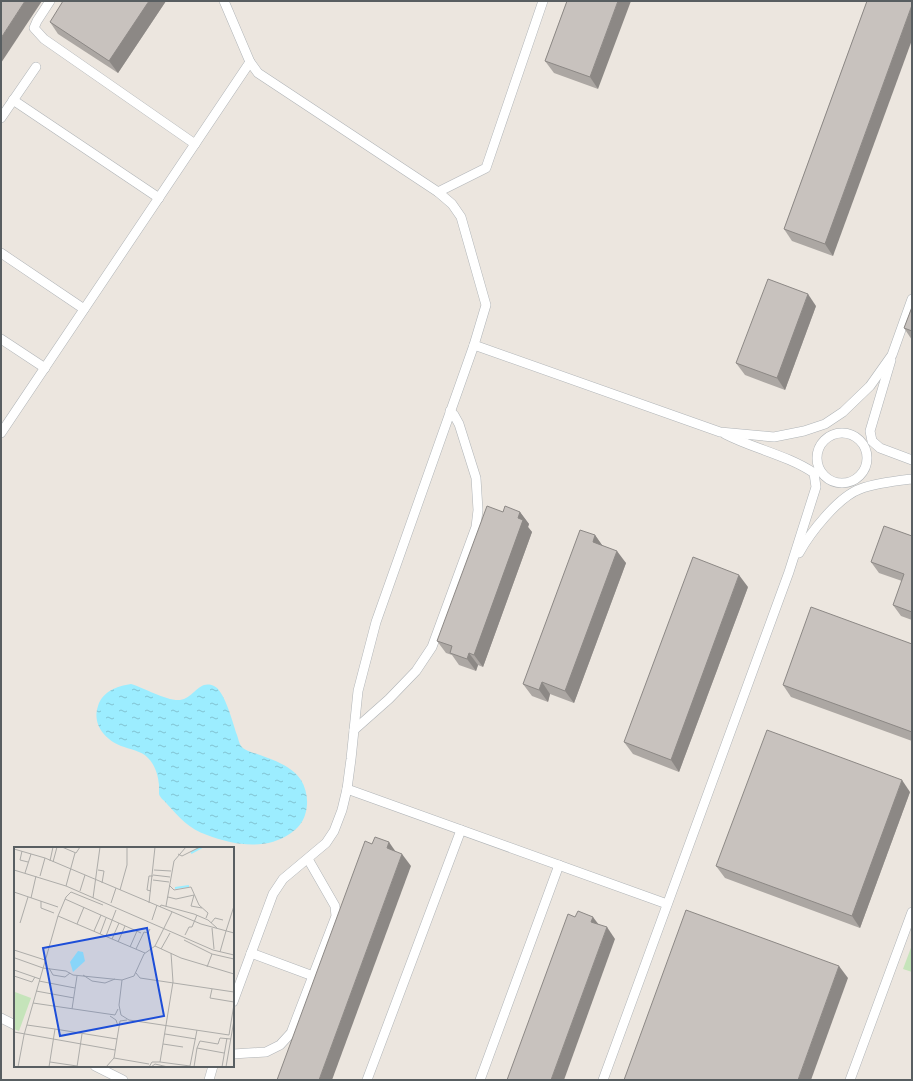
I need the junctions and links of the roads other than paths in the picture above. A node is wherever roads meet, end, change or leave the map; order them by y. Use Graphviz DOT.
graph roads {
  1 [pos="50,1"];
  2 [pos="224,1"];
  3 [pos="543,1"];
  4 [pos="250,62"];
  5 [pos="36,67"];
  6 [pos="13,100"];
  7 [pos="1,118"];
  8 [pos="195,144"];
  9 [pos="438,192"];
  10 [pos="159,198"];
  11 [pos="1,254"];
  12 [pos="912,299"];
  13 [pos="84,309"];
  14 [pos="1,338"];
  15 [pos="474,345"];
  16 [pos="892,355"];
  17 [pos="45,368"];
  18 [pos="450,411"];
  19 [pos="4,422"];
  20 [pos="825,424"];
  21 [pos="720,432"];
  22 [pos="1,433"];
  23 [pos="830,435"];
  24 [pos="868,442"];
  25 [pos="912,460"];
  26 [pos="817,471"];
  27 [pos="855,479"];
  28 [pos="912,479"];
  29 [pos="860,489"];
  30 [pos="788,572"];
  31 [pos="354,730"];
  32 [pos="347,789"];
  33 [pos="461,830"];
  34 [pos="308,859"];
  35 [pos="560,866"];
  36 [pos="667,904"];
  37 [pos="912,912"];
  38 [pos="251,953"];
  39 [pos="313,976"];
  40 [pos="234,999"];
  41 [pos="1,1018"];
  42 [pos="14,1024"];
  43 [pos="234,1054"];
  44 [pos="97,1067"];
  45 [pos="213,1067"];
  46 [pos="123,1080"];
  47 [pos="209,1080"];
  48 [pos="367,1080"];
  49 [pos="480,1080"];
  50 [pos="603,1080"];
  51 [pos="850,1080"];
  1 -- 8 [label="lane"];
  2 -- 4 [label="lane"];
  3 -- 9 [label="lane"];
  4 -- 8 [label="lane"];
  4 -- 9 [label="lane"];
  5 -- 6 [label="lane"];
  6 -- 7 [label="lane"];
  6 -- 10 [label="lane"];
  8 -- 10 [label="lane"];
  9 -- 15 [label="lane"];
  10 -- 13 [label="lane"];
  11 -- 13 [label="lane"];
  12 -- 16 [label="lane"];
  13 -- 17 [label="lane"];
  14 -- 17 [label="lane"];
  15 -- 18 [label="lane"];
  15 -- 21 [label="lane"];
  16 -- 20 [label="lane"];
  16 -- 24 [label="lane"];
  17 -- 19 [label="lane"];
  18 -- 31 [label="lane"];
  18 -- 31 [label="lane"];
  19 -- 22 [label="lane"];
  20 -- 21 [label="lane"];
  20 -- 23 [label="lane"];
  21 -- 26 [label="lane"];
  23 -- 24 [label="lane"];
  23 -- 26 [label="lane"];
  24 -- 25 [label="lane"];
  24 -- 27 [label="lane"];
  26 -- 27 [label="lane"];
  26 -- 30 [label="lane"];
  27 -- 29 [label="lane"];
  28 -- 29 [label="lane"];
  29 -- 30 [label="lane"];
  30 -- 36 [label="lane"];
  31 -- 32 [label="lane"];
  32 -- 33 [label="lane"];
  32 -- 34 [label="lane"];
  33 -- 35 [label="lane"];
  33 -- 48 [label="lane"];
  34 -- 38 [label="lane"];
  34 -- 39 [label="lane"];
  35 -- 36 [label="lane"];
  35 -- 49 [label="lane"];
  36 -- 50 [label="lane"];
  37 -- 51 [label="lane"];
  38 -- 39 [label="lane"];
  38 -- 40 [label="lane"];
  39 -- 43 [label="lane"];
  41 -- 42 [label="lane"];
  44 -- 46 [label="lane"];
  45 -- 47 [label="lane"];
}
